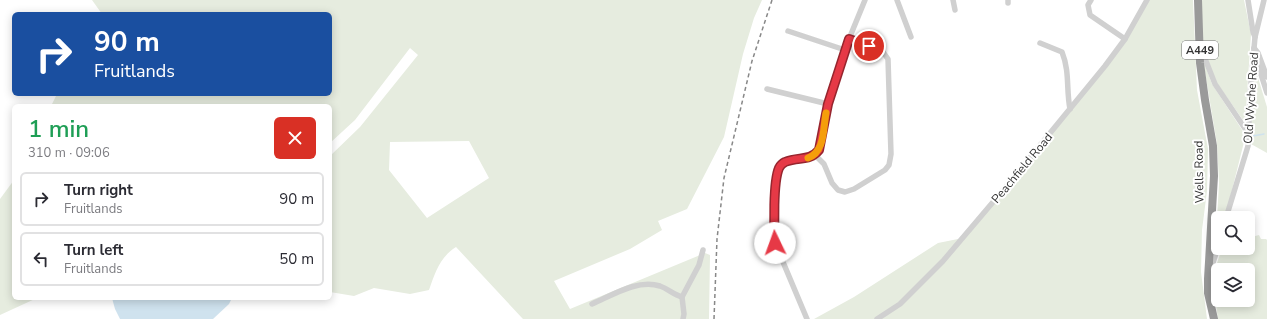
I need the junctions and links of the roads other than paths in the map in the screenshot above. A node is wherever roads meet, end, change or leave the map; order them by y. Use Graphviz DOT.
graph roads {
  1 [pos="865,0"];
  2 [pos="897,0"];
  3 [pos="953,0"];
  4 [pos="1148,0"];
  5 [pos="1198,0"];
  6 [pos="1248,0"];
  7 [pos="1264,0"];
  8 [pos="1081,2"];
  9 [pos="1089,2"];
  10 [pos="955,10"];
  11 [pos="788,31"];
  12 [pos="911,37"];
  13 [pos="1255,37"];
  14 [pos="849,39"];
  15 [pos="1125,39"];
  16 [pos="1040,43"];
  17 [pos="1200,45"];
  18 [pos="1254,48"];
  19 [pos="845,50"];
  20 [pos="1253,59"];
  21 [pos="1267,77"];
  22 [pos="767,89"];
  23 [pos="1267,93"];
  24 [pos="828,104"];
  25 [pos="1070,109"];
  26 [pos="1248,133"];
  27 [pos="815,155"];
  28 [pos="1228,211"];
  29 [pos="703,250"];
  30 [pos="1216,255"];
  31 [pos="1208,276"];
  32 [pos="682,297"];
  33 [pos="592,304"];
  34 [pos="683,319"];
  35 [pos="807,319"];
  36 [pos="877,319"];
  37 [pos="1214,319"];
  1 -- 14 [label="street"];
  2 -- 12 [label="street"];
  3 -- 10 [label="street"];
  4 -- 15 [label="street, Peachfield Road"];
  5 -- 17 [label="highway, Wells Road / A449"];
  6 -- 13 [label="street"];
  7 -- 13 [label="street, Old Wyche Road"];
  8 -- 9 [label="street"];
  9 -- 15 [label="street"];
  11 -- 19 [label="street"];
  13 -- 18 [label="street, Old Wyche Road"];
  14 -- 19 [label="street"];
  14 -- 27 [label="street"];
  15 -- 25 [label="street, Peachfield Road"];
  16 -- 25 [label="street"];
  17 -- 26 [label="street"];
  17 -- 31 [label="highway, Wells Road / A449"];
  18 -- 20 [label="street, Old Wyche Road"];
  18 -- 21 [label="street"];
  19 -- 24 [label="street"];
  20 -- 23 [label="street"];
  20 -- 26 [label="street, Old Wyche Road"];
  22 -- 24 [label="street"];
  24 -- 27 [label="street"];
  25 -- 36 [label="street, Peachfield Road"];
  26 -- 28 [label="street, Old Wyche Road"];
  27 -- 35 [label="street"];
  29 -- 32 [label="street"];
  30 -- 31 [label="street"];
  31 -- 37 [label="highway, Wells Road / A449"];
  32 -- 33 [label="street"];
  32 -- 34 [label="street"];
}
